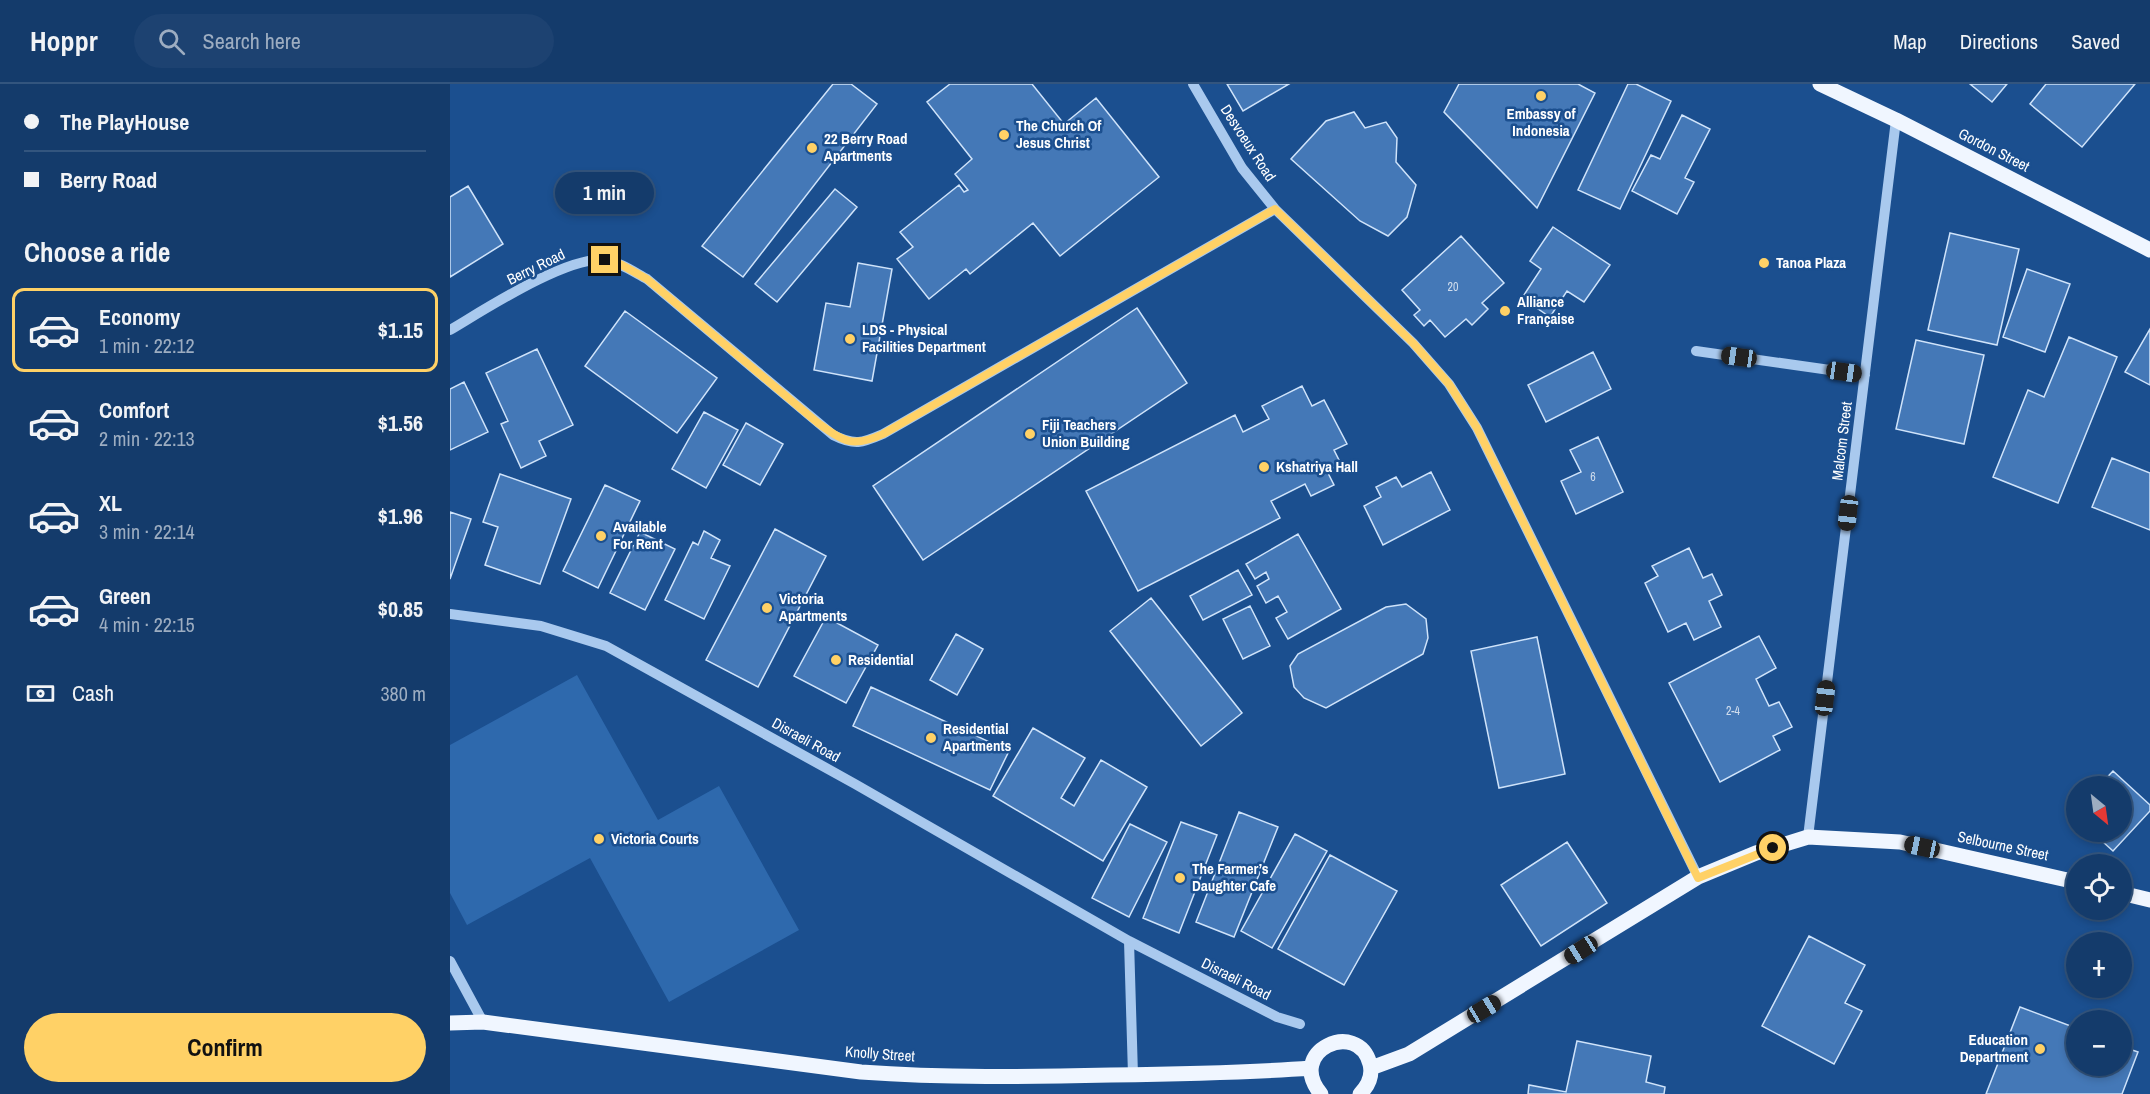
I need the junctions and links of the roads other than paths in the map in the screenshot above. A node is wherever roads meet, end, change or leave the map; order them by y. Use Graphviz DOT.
graph roads {
  1 [pos="1193,84"];
  2 [pos="1820,84"];
  3 [pos="1896,120"];
  4 [pos="1275,209"];
  5 [pos="2150,250"];
  6 [pos="450,330"];
  7 [pos="1696,351"];
  8 [pos="1865,375"];
  9 [pos="450,614"];
  10 [pos="1808,837"];
  11 [pos="1698,878"];
  12 [pos="2066,880"];
  13 [pos="2132,896"];
  14 [pos="2150,900"];
  15 [pos="1129,941"];
  16 [pos="450,961"];
  17 [pos="483,1022"];
  18 [pos="450,1023"];
  19 [pos="1300,1024"];
  20 [pos="1311,1068"];
  21 [pos="1371,1068"];
  22 [pos="1133,1075"];
  23 [pos="1321,1094"];
  24 [pos="1360,1094"];
  1 -- 4 [label="street, Desvoeux Road"];
  2 -- 3 [label="main road, Gordon Street"];
  3 -- 5 [label="main road, Gordon Street"];
  3 -- 8 [label="street, Malcom Street"];
  4 -- 6 [label="street, Berry Road"];
  4 -- 11 [label="street, Desvoeux Road"];
  7 -- 8 [label="street"];
  8 -- 10 [label="street, Malcom Street"];
  9 -- 15 [label="street, Disraeli Road"];
  10 -- 11 [label="main road, Selbourne Street"];
  10 -- 12 [label="main road, Selbourne Street"];
  11 -- 21 [label="main road, Selbourne Street"];
  13 -- 14 [label="main road"];
  15 -- 19 [label="street, Disraeli Road"];
  15 -- 22 [label="street"];
  16 -- 17 [label="street"];
  17 -- 18 [label="main road, Knolly Street"];
  17 -- 22 [label="main road, Knolly Street"];
  20 -- 21 [label="main road"];
  20 -- 22 [label="main road, Knolly Street"];
  20 -- 23 [label="main road"];
  21 -- 24 [label="main road"];
}
